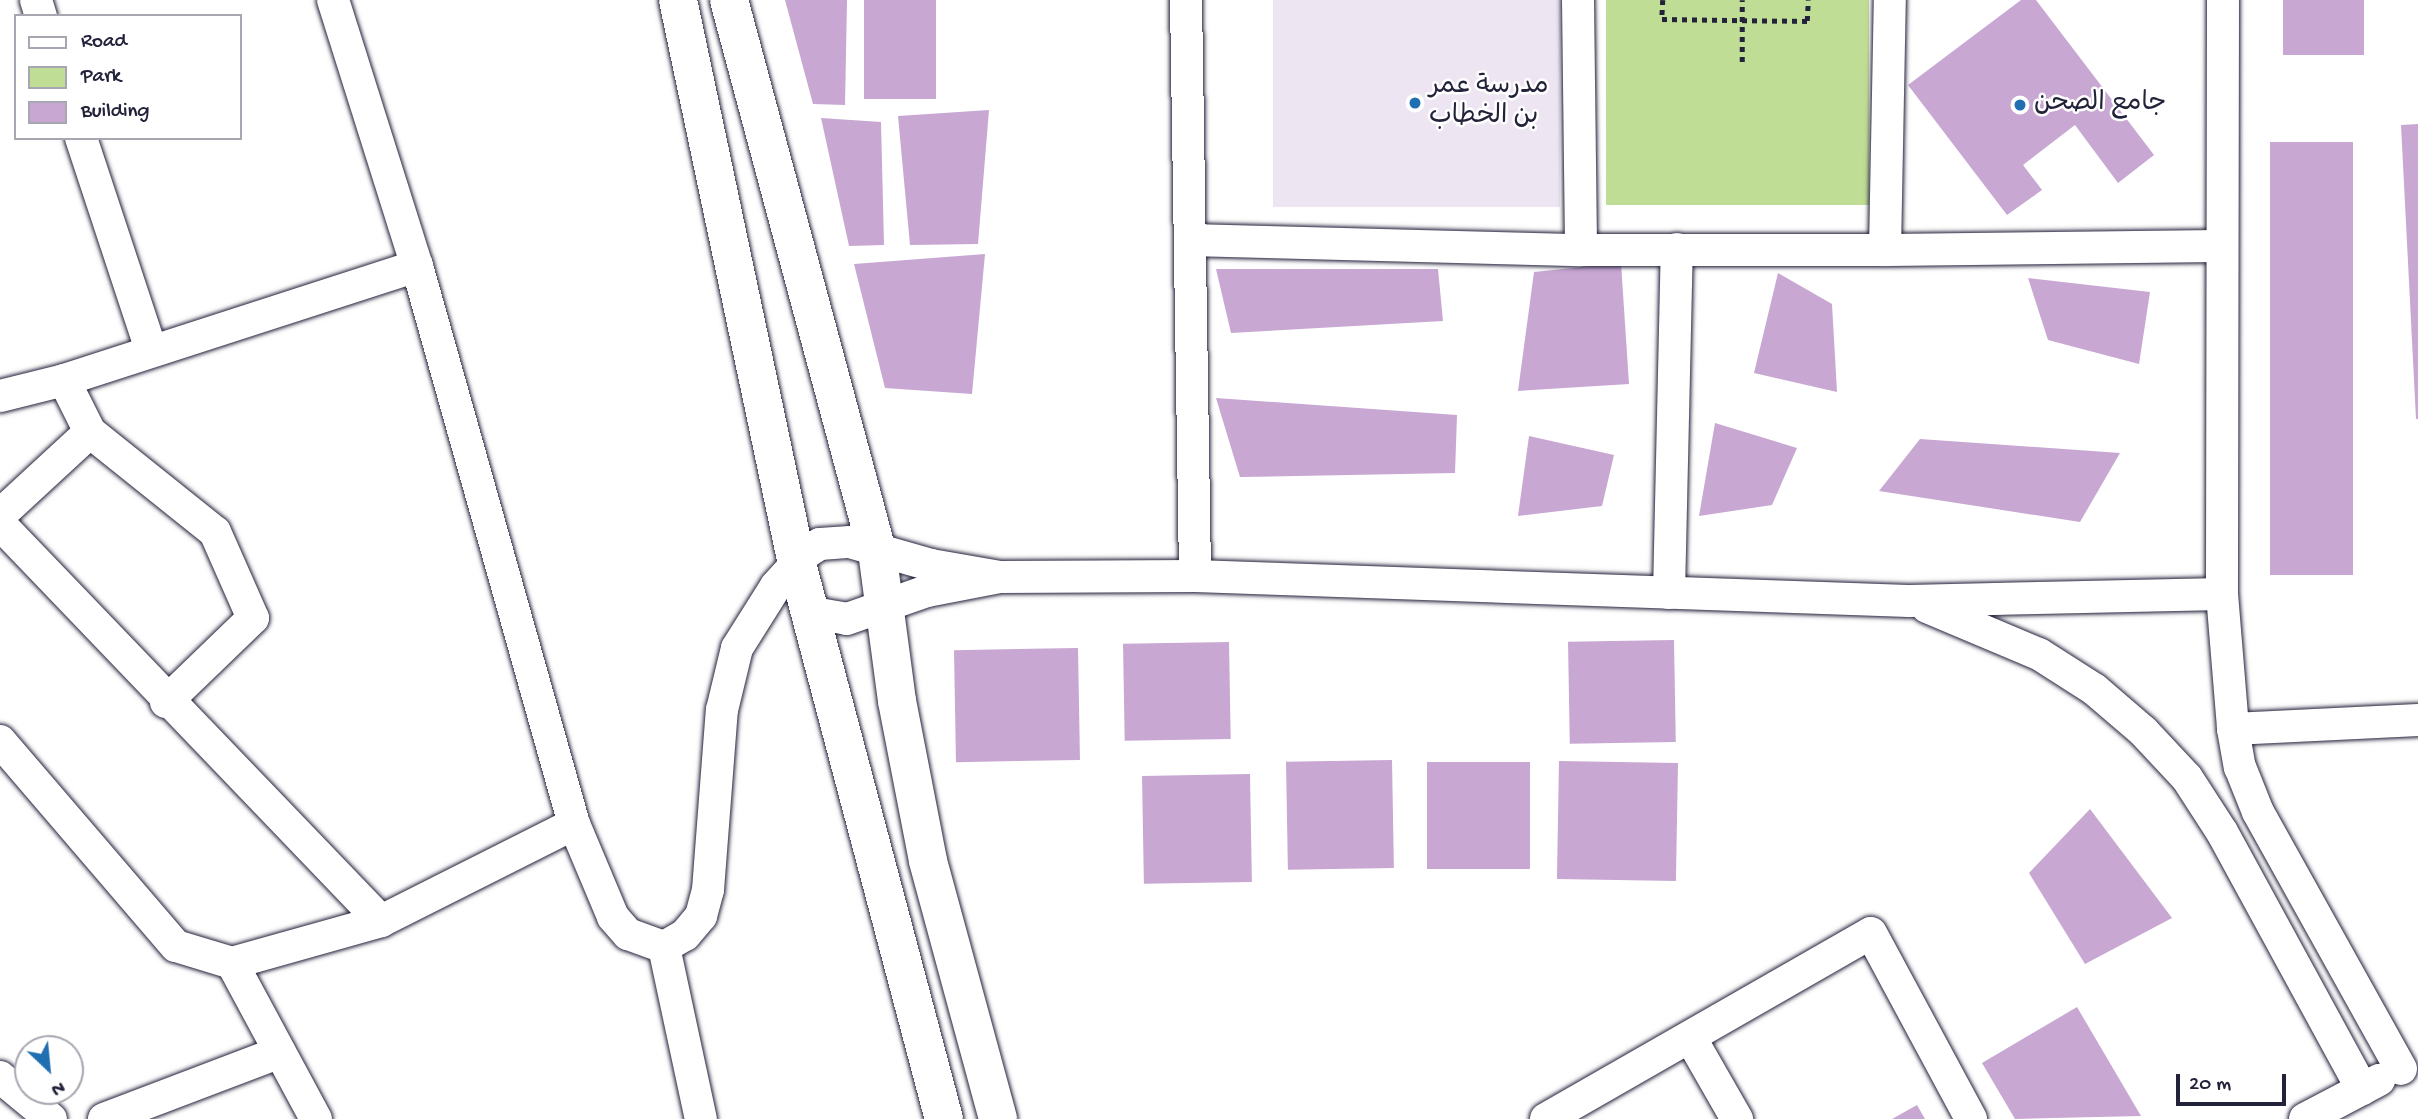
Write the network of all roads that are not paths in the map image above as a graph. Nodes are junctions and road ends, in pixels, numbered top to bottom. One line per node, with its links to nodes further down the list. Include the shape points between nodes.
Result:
1 (333, 0): 14 (street)
2 (678, 0): 22 (main road)
3 (729, 0): 21 (main road)
4 (1186, 0): 9 (street)
5 (1578, 0): 12 (street)
6 (1890, 0): 13 (street)
7 (2223, 0): 10 (street)
8 (82, 140): 15 (street)
9 (1190, 240): 12 (street); 23 (street)
10 (2222, 246): 13 (street); 26 (street)
11 (1677, 249): 12 (street); 13 (street); 25 (street)
12 (1581, 250)
13 (1885, 250)
14 (417, 266): 15 (street); 34 (street)
15 (151, 351): 16 (street)
16 (64, 380): 17 (street); 18 (street)
17 (0, 396)
18 (90, 432): 19 (street); 30 (street, via 215,531 253,618)
19 (0, 515)
20 (0, 524): 30 (street)
21 (877, 551): 22 (street, via 835,541 807,552); 24 (street); 28 (main road)
22 (797, 564): 29 (main road); 36 (street, via 754,618 737,648 722,710 708,890 701,916 685,935)
23 (1195, 576): 24 (street); 25 (street)
24 (1000, 578): 28 (street)
25 (1669, 593): 27 (street)
26 (2222, 594): 27 (street); 32 (street)
27 (1909, 601): 42 (street, via 1981,626 2039,654 2094,689 2143,731 2187,778 2222,832)
28 (886, 604): 29 (street, via 847,619 819,614); 48 (main road, via 897,701 928,862)
29 (807, 606): 47 (main road)
30 (166, 702): 35 (street)
31 (2418, 720): 32 (street)
32 (2233, 729): 40 (street, via 2240,767 2258,812)
33 (0, 741): 37 (street, via 176,946)
34 (574, 824): 35 (street); 36 (street, via 613,917 628,933)
35 (381, 921): 37 (street)
36 (663, 947): 46 (street)
37 (232, 963): 39 (street)
38 (1690, 1037): 49 (street); 50 (street); 51 (street, via 1871,933)
39 (280, 1052): 44 (street); 45 (street)
40 (2409, 1065): 42 (street)
41 (0, 1077): 43 (street)
42 (2362, 1089): 52 (street)
43 (51, 1119)
44 (104, 1119)
45 (316, 1119)
46 (701, 1119)
47 (944, 1119)
48 (998, 1119)
49 (1546, 1119)
50 (1737, 1119)
51 (1971, 1119)
52 (2305, 1119)

